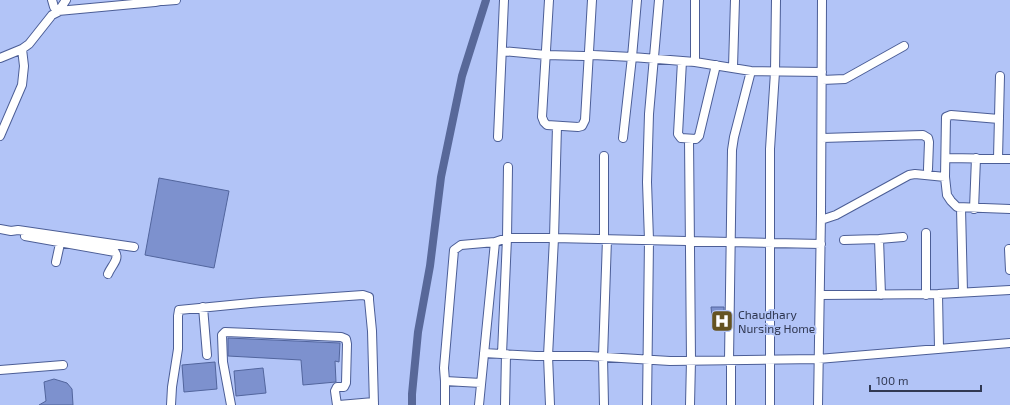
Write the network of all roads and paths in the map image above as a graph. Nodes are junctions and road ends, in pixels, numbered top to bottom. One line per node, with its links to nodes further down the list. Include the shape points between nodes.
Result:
1 (59, 0): 14 (street)
2 (66, 0): 14 (street)
3 (176, 0): 13 (street)
4 (504, 0): 17 (street)
5 (549, 0): 18 (street)
6 (592, 0): 19 (street)
7 (637, 0): 20 (street)
8 (659, 0): 22 (street)
9 (695, 0): 24 (street)
10 (735, 0): 26 (street)
11 (776, 0): 28 (street)
12 (822, 0): 29 (street)
13 (164, 1): 14 (street)
14 (54, 8): 16 (street, via 35,37)
15 (904, 46): 29 (street, via 845,79)
16 (22, 50): 21 (street); 33 (street, via 22,84)
17 (502, 51): 18 (street); 34 (street)
18 (546, 55): 19 (street); 32 (street, via 542,116 547,125)
19 (589, 55): 20 (street); 32 (street, via 584,123 578,127)
20 (632, 57): 22 (street); 35 (street)
21 (0, 58)
22 (653, 59): 23 (street); 57 (street, via 647,182)
23 (682, 61): 24 (street); 37 (street, via 678,134 681,138)
24 (695, 62): 25 (street)
25 (716, 64): 26 (street); 37 (street, via 699,136 696,139)
26 (733, 67): 27 (street)
27 (751, 71): 28 (street); 62 (street, via 732,150)
28 (775, 72): 29 (street); 63 (street, via 770,149)
29 (822, 76): 36 (street)
30 (1000, 76): 31 (street)
31 (999, 119): 39 (street, via 948,116); 41 (street)
32 (557, 126): 54 (street)
33 (0, 136)
34 (498, 137)
35 (623, 138)
36 (822, 138): 44 (street, via 923,135 929,142); 49 (street)
37 (689, 139): 60 (street)
38 (604, 156): 56 (street)
39 (946, 158): 40 (street); 45 (street)
40 (976, 158): 41 (street); 47 (street)
41 (998, 158): 42 (street)
42 (1010, 159)
43 (508, 167): 53 (street)
44 (928, 169)
45 (945, 177): 46 (street, via 948,198 954,206); 49 (street, via 909,175 836,215)
46 (961, 208): 47 (street); 71 (street)
47 (974, 209): 48 (street)
48 (1010, 209)
49 (821, 220): 64 (street)
50 (0, 229): 55 (street)
51 (926, 233): 72 (street)
52 (903, 236): 59 (street)
53 (507, 238): 54 (street); 61 (street); 80 (street)
54 (554, 238): 56 (street); 82 (street)
55 (61, 239): 65 (street); 67 (street); 69 (street, via 115,252 117,258)
56 (606, 239): 57 (street); 83 (street)
57 (649, 240): 60 (street); 84 (street)
58 (844, 240): 59 (street)
59 (879, 240): 75 (street)
60 (689, 241): 62 (street); 86 (street)
61 (495, 242): 79 (street); 91 (street, via 460,245 454,250)
62 (730, 242): 63 (street); 87 (street)
63 (770, 242): 64 (street); 88 (street)
64 (821, 244): 74 (street)
65 (134, 247)
66 (1009, 249): 68 (street)
67 (56, 262)
68 (1010, 270)
69 (108, 274)
70 (1010, 290): 71 (street)
71 (963, 292): 73 (street)
72 (926, 294): 73 (street); 75 (street)
73 (938, 294): 78 (street)
74 (820, 295): 75 (street); 85 (street)
75 (881, 295)
76 (203, 307): 81 (street); 93 (street, via 367,295 372,331); 94 (street, via 181,309 178,312 178,349)
77 (1010, 343): 78 (street)
78 (939, 349): 85 (street)
79 (484, 353): 80 (street); 92 (street)
80 (504, 354): 82 (street); 99 (street)
81 (207, 355)
82 (548, 356): 83 (street); 100 (street)
83 (603, 357): 84 (street); 101 (street)
84 (647, 359): 86 (street); 102 (street)
85 (818, 359): 88 (street); 106 (street)
86 (691, 360): 87 (street); 103 (street)
87 (730, 360): 88 (street); 104 (street)
88 (771, 360): 105 (street)
89 (63, 365): 90 (street)
90 (0, 370)
91 (445, 381): 92 (street); 97 (street)
92 (481, 383): 98 (street)
93 (374, 403): 96 (street)
94 (172, 405)
95 (231, 405): 96 (street, via 223,362 222,335 226,332 346,339 346,383 344,387 337,387 335,391)
96 (338, 405)
97 (445, 405)
98 (479, 405)
99 (505, 405)
100 (550, 405)
101 (604, 405)
102 (647, 405)
103 (690, 405)
104 (731, 405)
105 (770, 405)
106 (818, 405)

